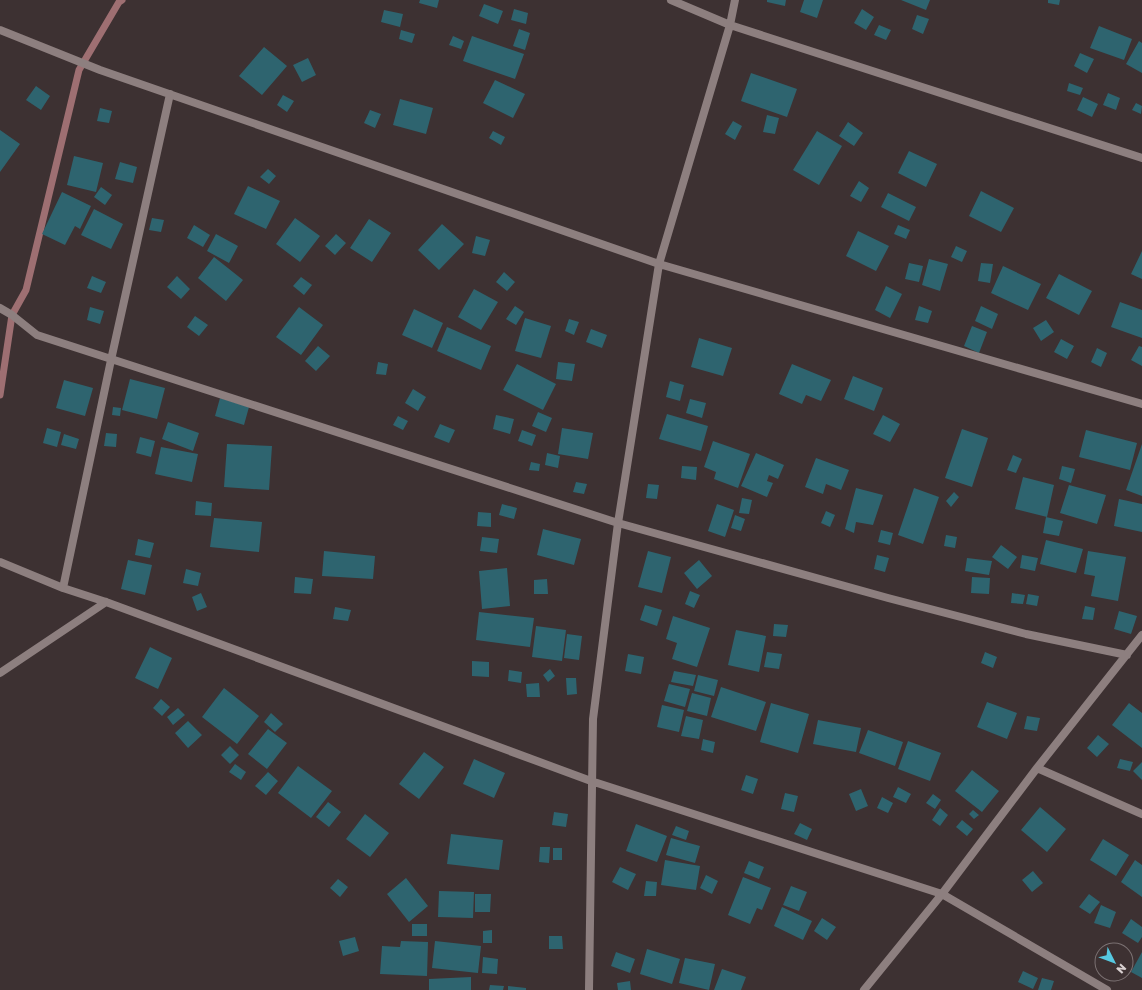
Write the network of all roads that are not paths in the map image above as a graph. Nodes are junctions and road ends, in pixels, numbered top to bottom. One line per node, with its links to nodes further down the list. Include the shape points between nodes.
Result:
1 (671, 0): 3 (street)
2 (735, 0): 3 (street)
3 (730, 25): 6 (street); 7 (street)
4 (0, 30): 5 (street, via 100,70)
5 (170, 94): 7 (street); 9 (street)
6 (1142, 158)
7 (659, 264): 10 (street); 11 (street)
8 (0, 308): 9 (street, via 37,335)
9 (111, 360): 11 (street); 13 (street)
10 (1142, 404)
11 (618, 523): 16 (street, via 1003,628); 19 (street, via 593,719)
12 (0, 562): 13 (street)
13 (63, 588): 14 (street)
14 (106, 602): 17 (street); 19 (street)
15 (1142, 635): 16 (street)
16 (1127, 655): 18 (street)
17 (0, 673)
18 (1037, 768): 20 (street); 21 (street)
19 (591, 781): 21 (street); 22 (street)
20 (1142, 814)
21 (942, 894): 23 (street); 24 (street)
22 (589, 990)
23 (864, 990)
24 (1107, 990)

